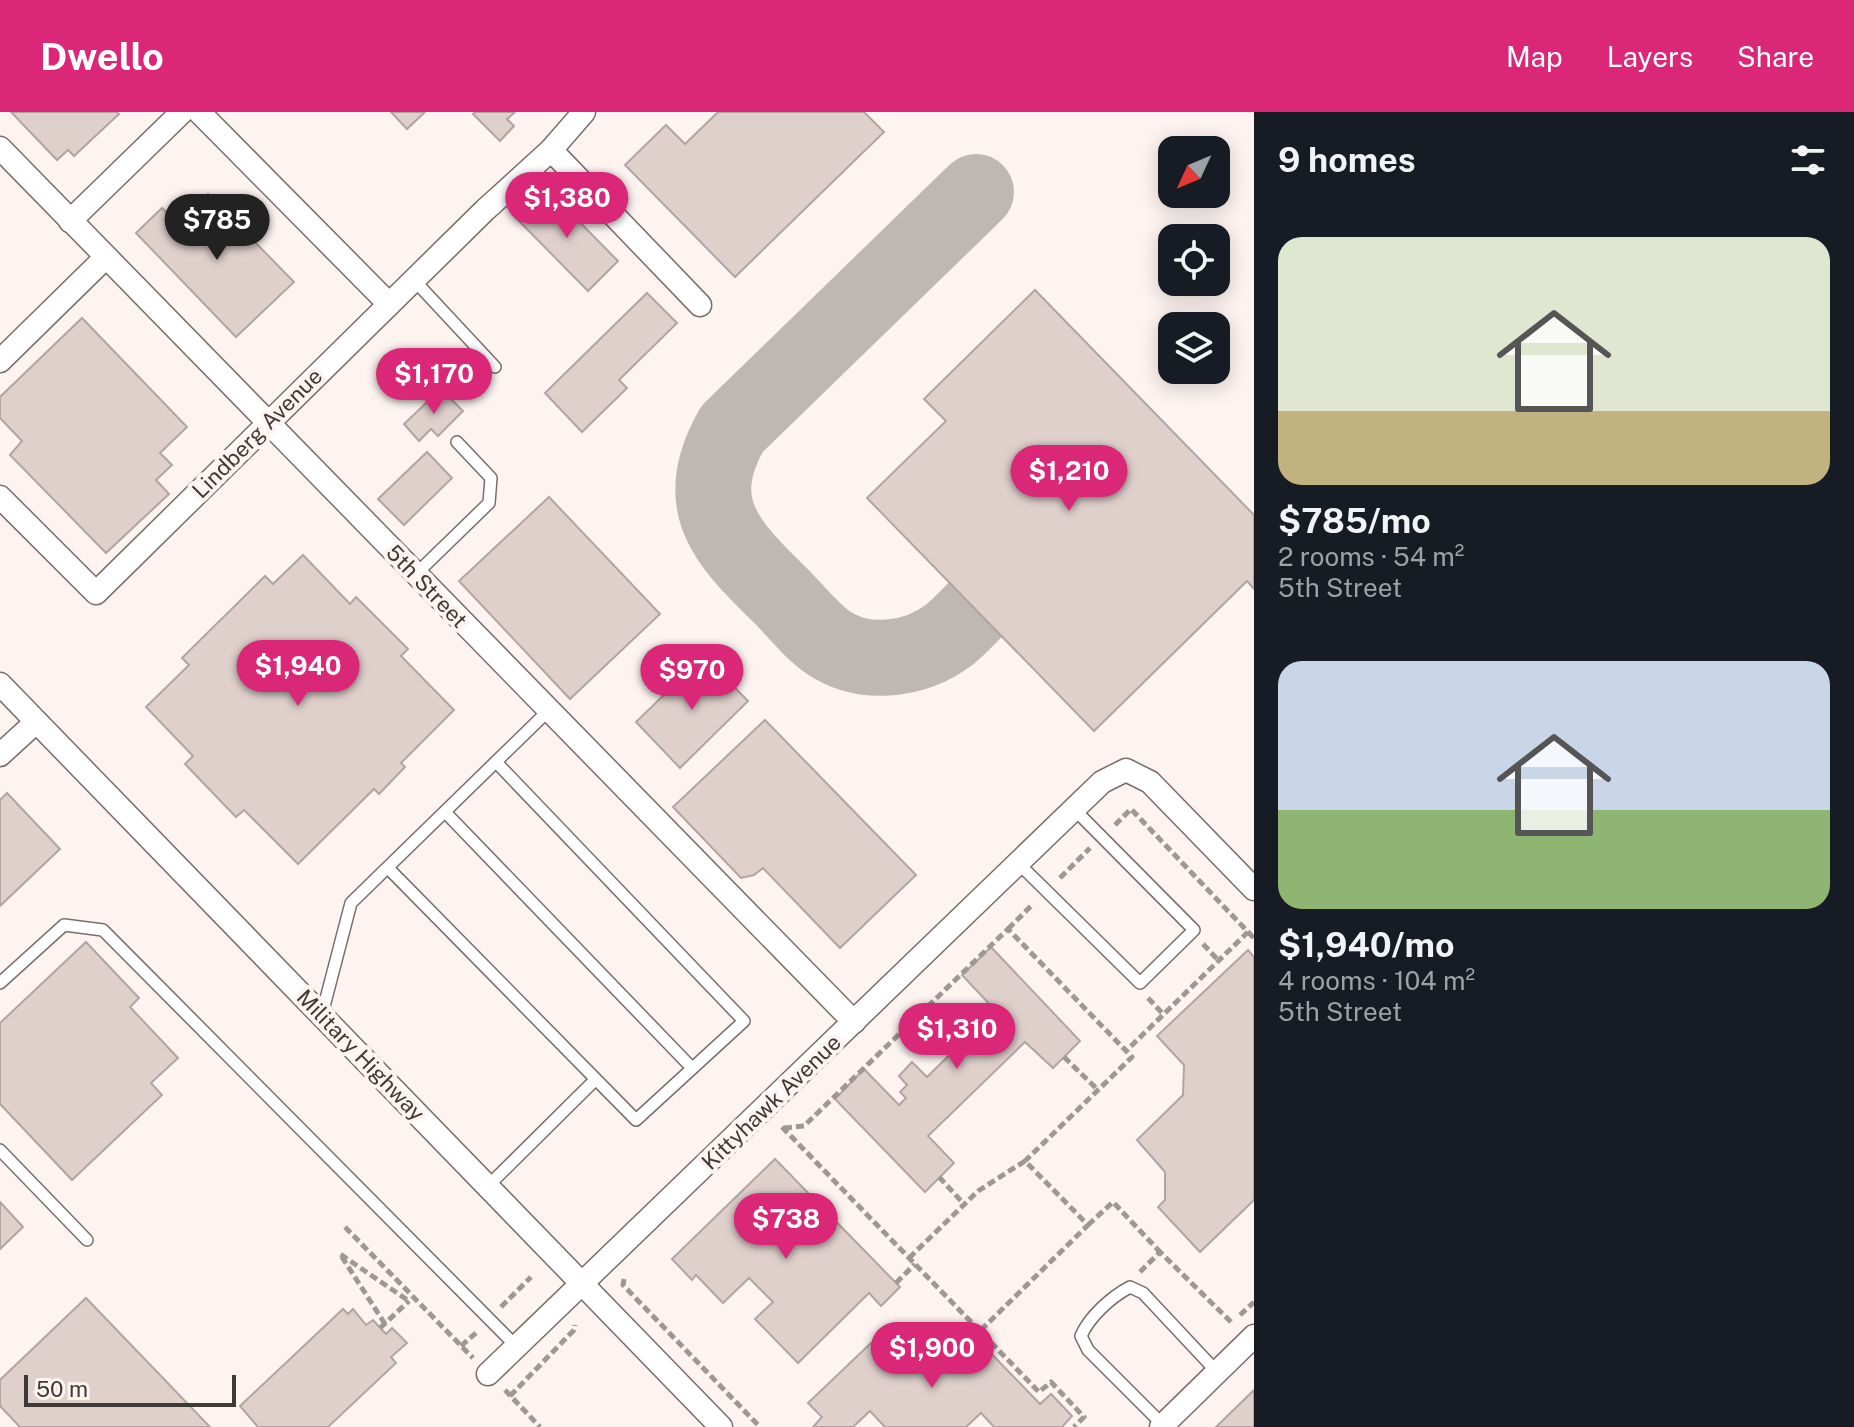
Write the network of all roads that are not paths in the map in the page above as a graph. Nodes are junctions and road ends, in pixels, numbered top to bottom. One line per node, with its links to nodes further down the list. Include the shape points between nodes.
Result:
1 (182, 112): 6 (street)
2 (199, 112): 9 (street)
3 (584, 112): 5 (street, Lindberg Avenue)
4 (0, 148): 6 (street, 5th Street)
5 (551, 150): 8 (street, Lindberg Avenue); 10 (street)
6 (70, 221): 7 (street, 5th Street)
7 (105, 258): 11 (street); 13 (street, 5th Street)
8 (414, 280): 9 (street, Lindberg Avenue); 12 (lane)
9 (389, 304): 13 (street, Lindberg Avenue)
10 (700, 305)
11 (0, 361)
12 (495, 367)
13 (267, 423): 15 (street, Lindberg Avenue, via 96,593); 16 (street, 5th Street)
14 (457, 442): 16 (lane, via 491,478 489,503)
15 (0, 497)
16 (416, 574): 18 (street, 5th Street)
17 (0, 684): 19 (street, Military Highway)
18 (548, 711): 21 (lane); 29 (street, 5th Street)
19 (36, 722): 20 (street); 28 (street, Military Highway)
20 (0, 755)
21 (496, 762): 23 (lane); 30 (lane, via 744,1021)
22 (1074, 809): 24 (street, Kittyhawk Avenue); 24 (lane, via 1194,930 1140,983); 26 (street, Kittyhawk Avenue, via 1102,782 1126,770 1150,782)
23 (445, 812): 25 (lane); 30 (lane)
24 (1018, 863): 29 (street, Kittyhawk Avenue)
25 (389, 869): 28 (lane, via 351,903); 31 (lane)
26 (1254, 889)
27 (0, 983): 37 (lane, via 64,925 103,930)
28 (322, 1015): 33 (street, Military Highway)
29 (854, 1022): 35 (street, Kittyhawk Avenue)
30 (692, 1068): 31 (lane, via 636,1120)
31 (595, 1080): 33 (lane)
32 (0, 1150): 34 (lane)
33 (488, 1186): 35 (street, Military Highway)
34 (87, 1240)
35 (583, 1284): 37 (street, Kittyhawk Avenue); 41 (street, Military Highway)
36 (1254, 1336): 38 (street)
37 (517, 1347): 39 (street, Kittyhawk Avenue)
38 (1217, 1372): 40 (street); 40 (lane, via 1143,1293 1130,1287 1085,1326 1081,1336 1088,1350)
39 (488, 1374)
40 (1162, 1426)
41 (721, 1427)

